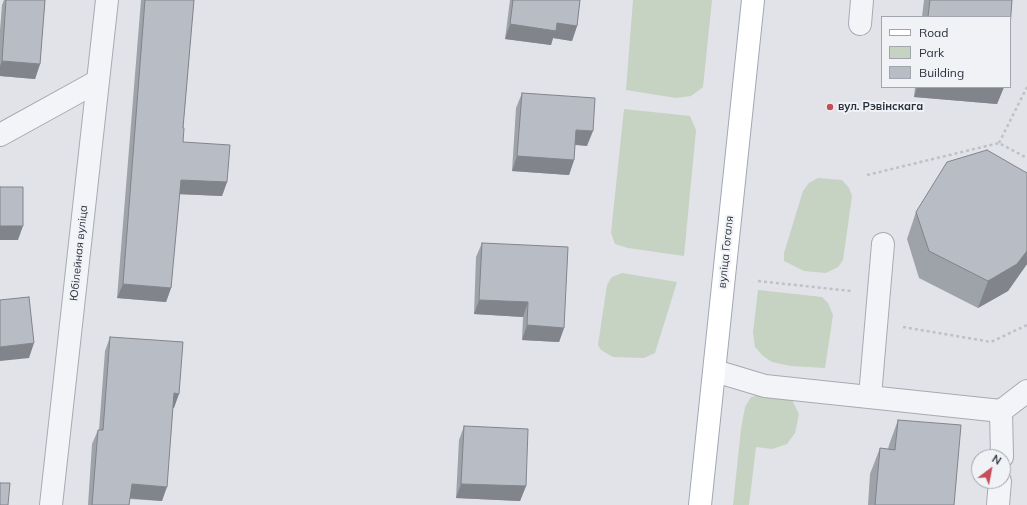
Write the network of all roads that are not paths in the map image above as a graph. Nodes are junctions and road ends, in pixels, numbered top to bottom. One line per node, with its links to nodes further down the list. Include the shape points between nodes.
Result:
1 (107, 0): 5 (street, Юбілейная вуліца)
2 (753, 0): 8 (main road, вуліца Гогаля)
3 (862, 0): 4 (street)
4 (860, 24)
5 (98, 81): 6 (street); 14 (street, Юбілейная вуліца)
6 (0, 135)
7 (883, 244): 10 (street)
8 (715, 372): 10 (street, via 765,386); 15 (main road, вуліца Гогаля)
9 (1027, 391): 11 (street)
10 (870, 396): 11 (street)
11 (1001, 411): 12 (street)
12 (1002, 449)
13 (999, 489): 16 (street)
14 (51, 505)
15 (700, 505)
16 (998, 505)

